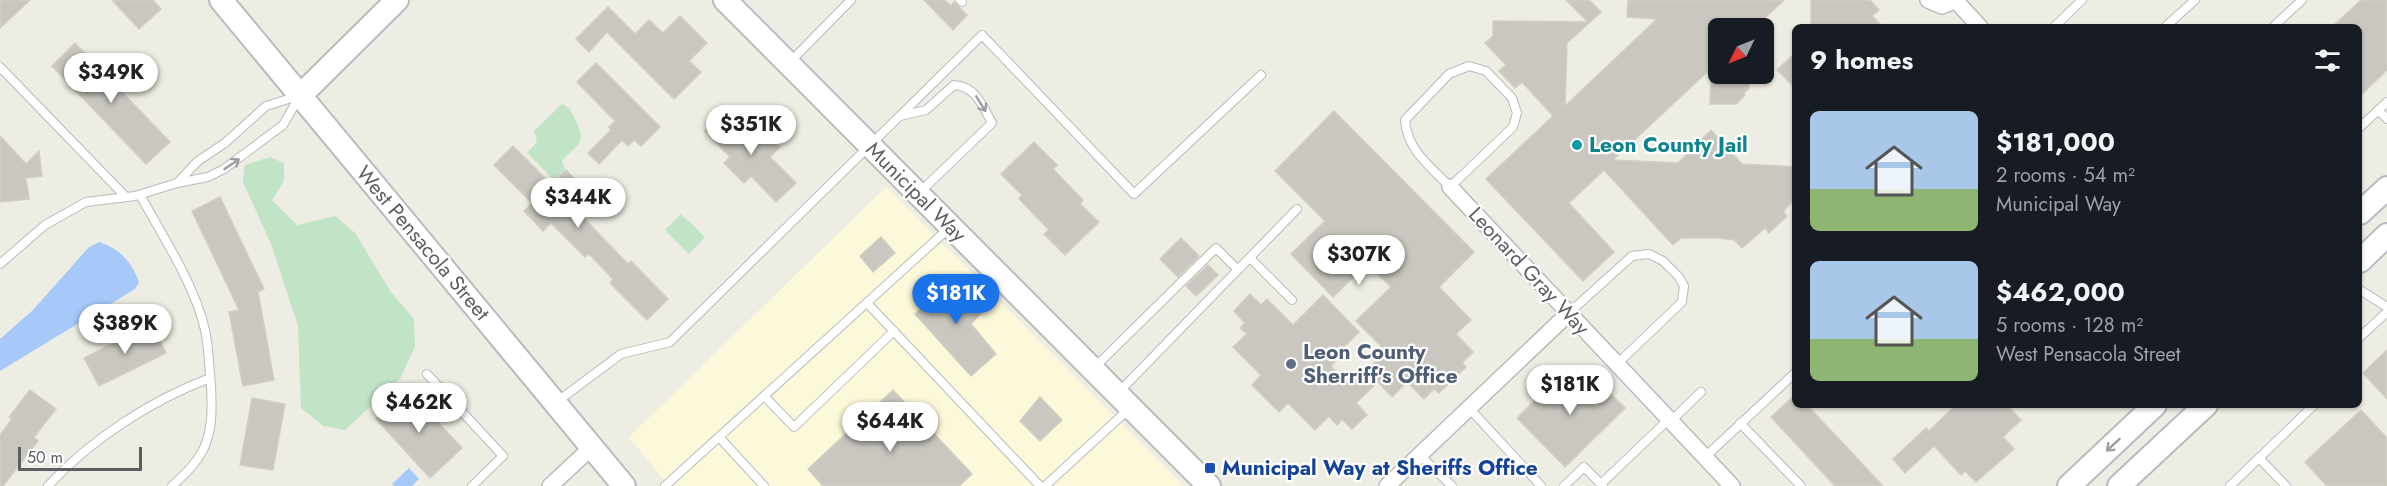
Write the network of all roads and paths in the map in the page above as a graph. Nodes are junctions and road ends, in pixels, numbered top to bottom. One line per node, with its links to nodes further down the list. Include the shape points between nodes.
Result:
1 (221, 0): 18 (street, West Pensacola Street)
2 (397, 0): 18 (street)
3 (725, 0): 14 (street, Municipal Way)
4 (851, 0): 14 (lane)
5 (1928, 0): 6 (street, via 1942,6)
6 (1956, 0): 10 (street)
7 (2082, 0): 11 (lane)
8 (2195, 0): 12 (lane)
9 (2302, 0): 13 (lane)
10 (1977, 24)
11 (2057, 24)
12 (2168, 24)
13 (2276, 24)
14 (789, 64): 25 (street, Municipal Way)
15 (0, 67): 31 (lane)
16 (1261, 75): 17 (lane, via 1134,194 982,35)
17 (932, 84): 19 (lane); 22 (lane)
18 (301, 95): 26 (lane, via 266,106); 26 (lane, one-way to 18, via 208,177 252,150 283,125); 55 (street, West Pensacola Street)
19 (942, 96): 22 (lane, via 926,110); 29 (lane, one-way to 29, via 954,85 967,87 992,123)
20 (2387, 102): 21 (lane)
21 (2378, 110): 23 (lane); 24 (lane)
22 (899, 116): 25 (lane)
23 (2387, 119)
24 (2362, 125)
25 (869, 145): 29 (street, Municipal Way); 55 (lane, via 670,342 621,354)
26 (177, 183): 30 (lane)
27 (1450, 187): 27 (lane, via 1413,148 1406,137 1405,120 1449,74 1469,66 1486,71 1512,98 1517,113 1513,127); 44 (street, Leonard Gray Way)
28 (2387, 188): 33 (street)
29 (918, 194): 34 (street, Municipal Way)
30 (140, 195): 31 (lane); 51 (lane, via 205,328)
31 (126, 197): 38 (lane, via 86,202 45,225)
32 (1297, 210): 36 (lane)
33 (2362, 211)
34 (951, 226): 42 (lane); 48 (street, Municipal Way)
35 (2387, 235): 37 (street)
36 (1250, 258): 39 (lane); 41 (lane)
37 (2362, 259)
38 (0, 264)
39 (1238, 270): 48 (lane, via 1216,248); 54 (lane)
40 (2362, 291): 43 (lane)
41 (1292, 300)
42 (867, 303): 45 (lane); 53 (lane)
43 (2387, 310): 46 (lane)
44 (1569, 313): 47 (street, Leonard Gray Way); 47 (lane, via 1632,256 1648,254 1679,277 1684,286 1682,302); 56 (street)
45 (894, 332): 53 (lane, via 794,427); 75 (lane)
46 (2362, 335)
47 (1617, 364): 60 (street, Leonard Gray Way)
48 (1092, 369): 54 (street, Municipal Way)
49 (427, 374): 70 (lane, via 503,456)
50 (1792, 376): 61 (lane)
51 (210, 378): 68 (lane, via 176,391 133,418 95,444); 69 (lane, via 212,406 204,448)
52 (1701, 392): 60 (lane)
53 (764, 396): 62 (lane)
54 (1124, 401): 76 (lane); 77 (street, Municipal Way)
55 (555, 403): 63 (street, West Pensacola Street)
56 (1469, 408): 64 (street); 80 (lane)
57 (2153, 408): 84 (street, one-way to 84)
58 (2203, 408): 85 (street)
59 (2311, 408): 66 (lane)
60 (1670, 420): 65 (street, Leonard Gray Way); 67 (lane)
61 (1740, 423): 65 (lane); 83 (lane)
62 (719, 437): 73 (lane); 74 (lane)
63 (592, 447): 71 (street); 72 (street, West Pensacola Street)
64 (1420, 455): 78 (street); 79 (lane)
65 (1705, 457): 82 (street, Leonard Gray Way)
66 (2259, 458): 86 (lane); 87 (lane)
67 (1602, 485): 81 (lane, via 1584,467)
68 (48, 486)
69 (172, 486)
70 (472, 486)
71 (550, 486)
72 (624, 486)
73 (665, 486)
74 (764, 486)
75 (1040, 486)
76 (1045, 486)
77 (1209, 486)
78 (1387, 486)
79 (1452, 486)
80 (1542, 486)
81 (1564, 486)
82 (1732, 486)
83 (1801, 486)
84 (2069, 486)
85 (2120, 486)
86 (2230, 486)
87 (2286, 486)

